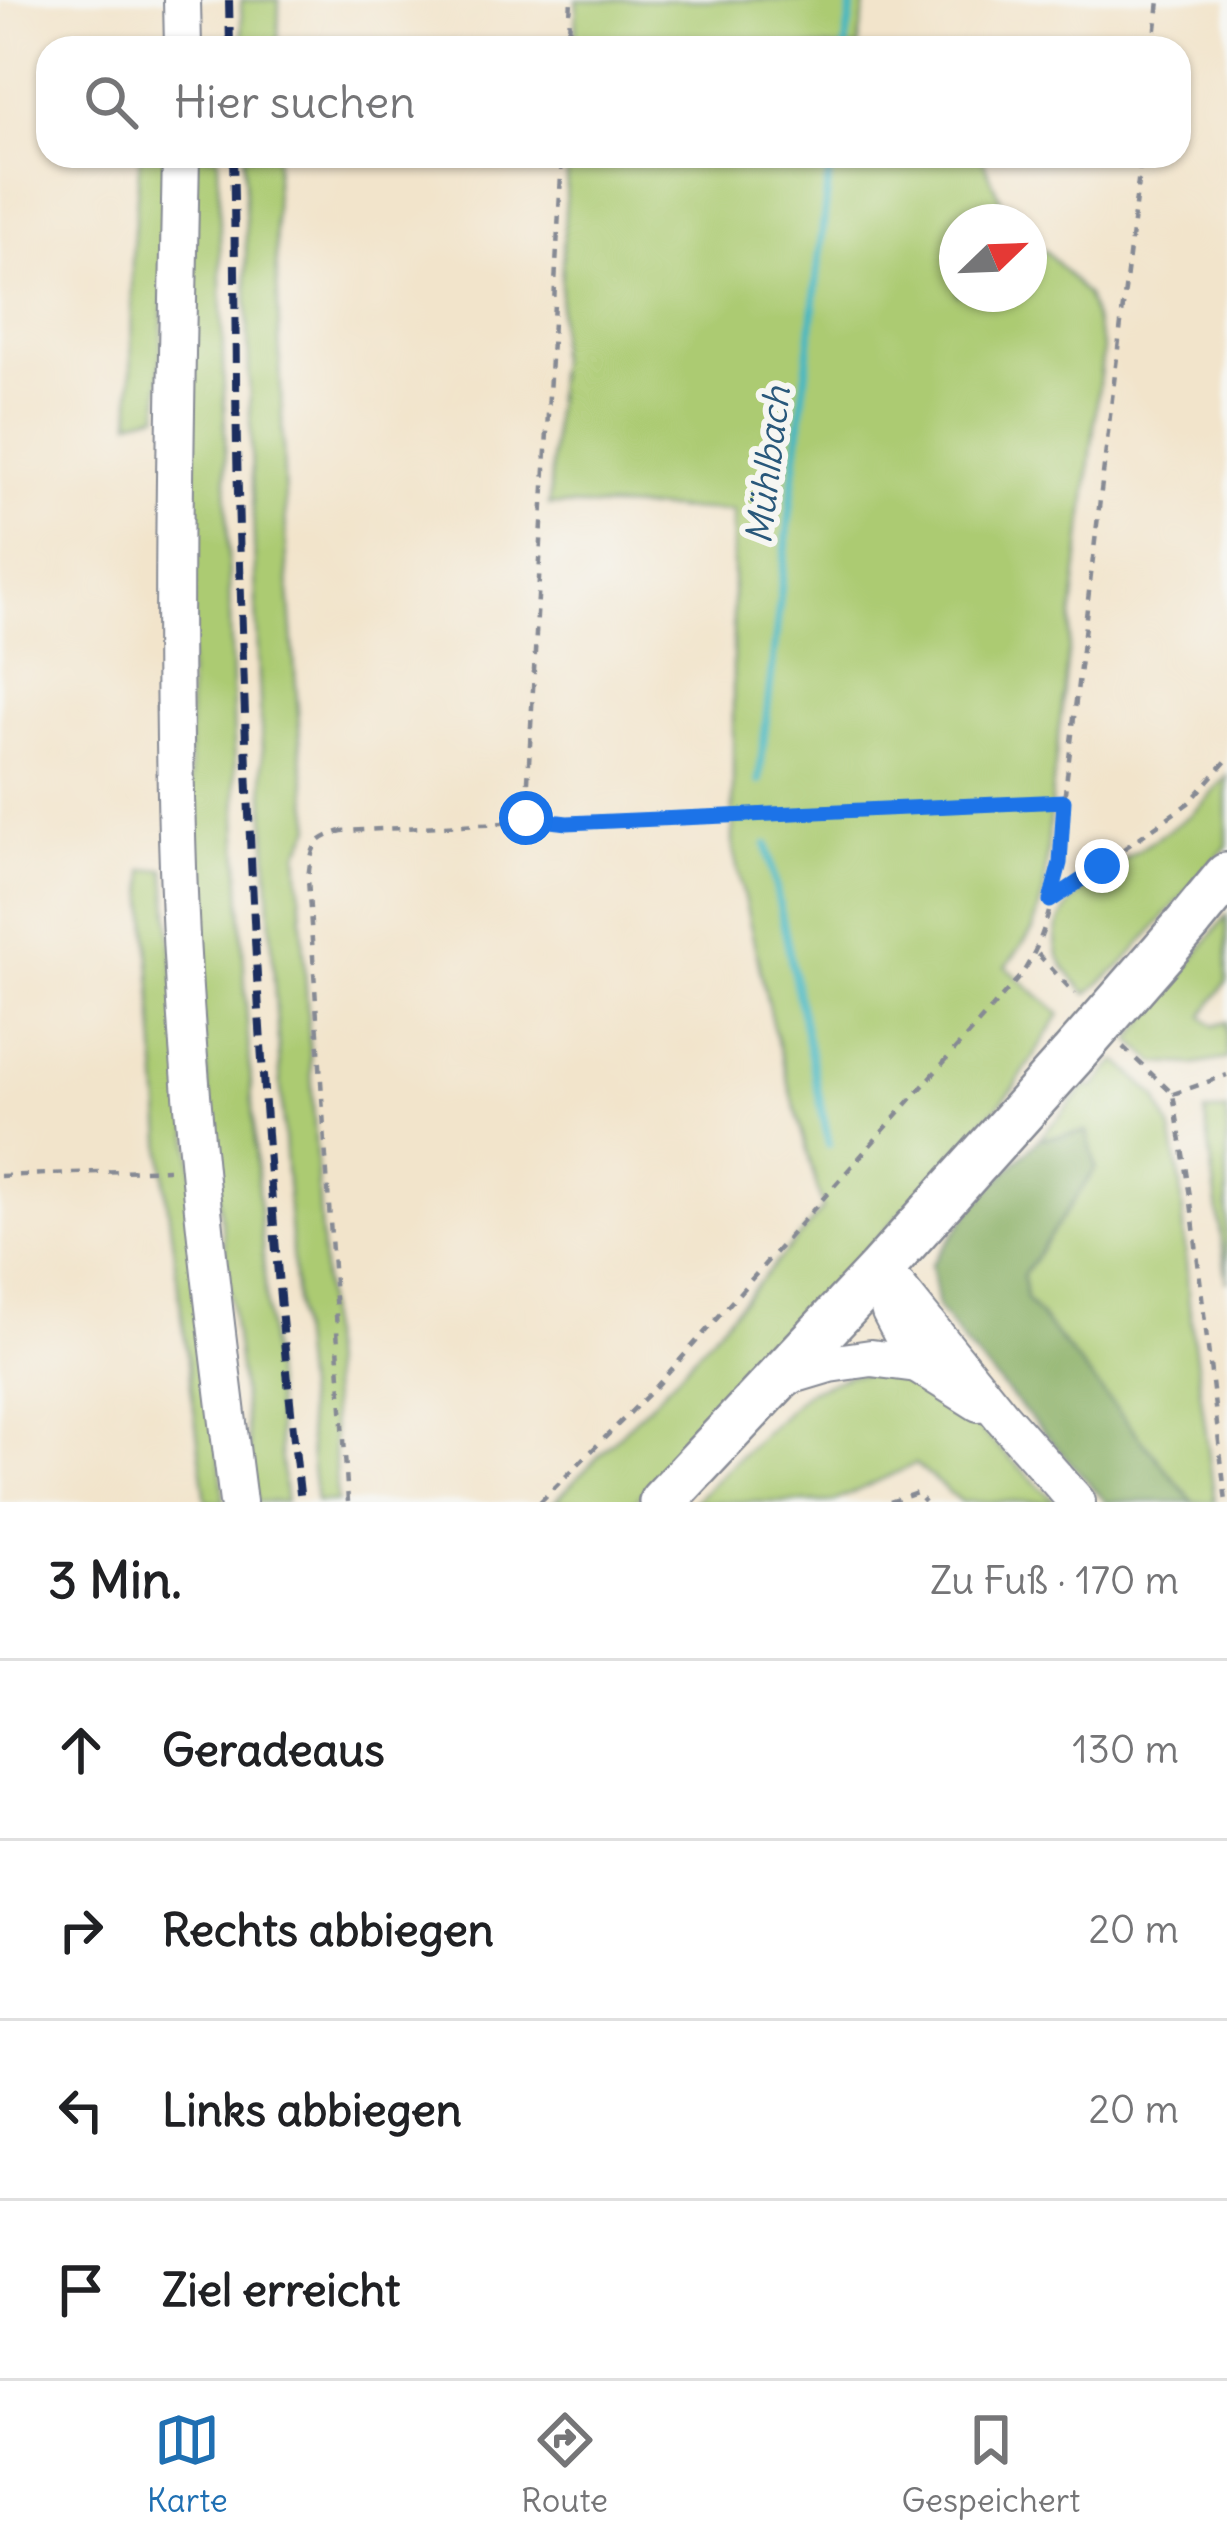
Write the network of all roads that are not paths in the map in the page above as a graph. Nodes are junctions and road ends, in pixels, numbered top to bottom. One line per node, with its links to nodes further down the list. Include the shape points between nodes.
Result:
1 (182, 0): 2 (street)
2 (183, 36)
3 (181, 168): 9 (street, via 173,512 178,869 197,1168)
4 (1227, 876): 5 (main road, bridge)
5 (879, 1270): 6 (street); 7 (main road); 8 (street)
6 (917, 1364): 7 (street, via 871,1358); 8 (street)
7 (779, 1379): 10 (main road)
8 (1002, 1417): 11 (street)
9 (238, 1502)
10 (662, 1502)
11 (1078, 1502)

